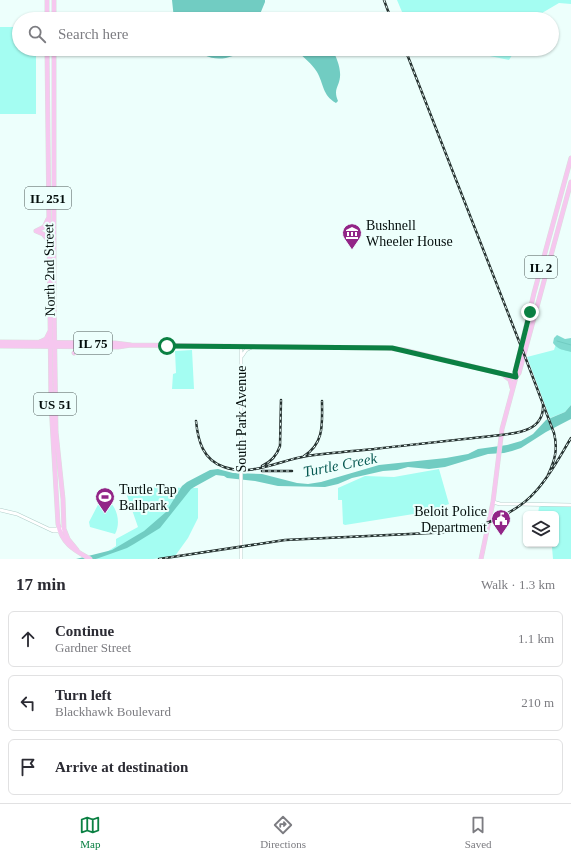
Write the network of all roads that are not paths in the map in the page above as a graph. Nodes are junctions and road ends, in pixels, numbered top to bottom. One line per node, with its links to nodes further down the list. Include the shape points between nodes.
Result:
1 (47, 0): 3 (main road)
2 (54, 0): 4 (main road)
3 (47, 12)
4 (54, 12)
5 (47, 56): 9 (main road, North 2nd Street / IL 251)
6 (54, 56): 12 (main road, North 2nd Street / IL 251)
7 (571, 158): 25 (main road, IL 2, via 530,312 515,372)
8 (571, 182): 25 (main road, IL 2)
9 (48, 219): 10 (main road, North 2nd Street / IL 251); 10 (main road, via 44,226 36,231)
10 (49, 241): 11 (main road, North 2nd Street / IL 251)
11 (50, 331): 14 (main road, via 46,339); 15 (main road, North 2nd Street / IL 251)
12 (54, 334): 15 (main road, North 2nd Street / IL 251); 16 (main road)
13 (0, 342): 14 (main road)
14 (38, 344): 15 (main road, IL 75); 18 (main road); 22 (main road)
15 (53, 345): 16 (main road, IL 75); 22 (main road, US 51)
16 (65, 345): 17 (main road, IL 75); 21 (main road, IL 75); 21 (main road, via 73,354); 22 (main road)
17 (131, 345): 19 (main road, IL 75); 21 (main road, IL 75)
18 (0, 346)
19 (241, 346): 20 (main road, IL 75); 23 (street, South Park Avenue)
20 (253, 346): 23 (street, via 245,351); 24 (main road, IL 75, via 392,348)
21 (85, 347)
22 (53, 356): 30 (main road, US 51, via 56,466 63,499)
23 (241, 358): 32 (street, South Park Avenue)
24 (504, 374): 25 (main road, IL 75); 26 (main road, via 510,380)
25 (516, 377): 26 (main road, IL 2)
26 (512, 388): 27 (main road, IL 2, via 503,423)
27 (493, 502): 28 (street); 33 (main road)
28 (571, 505)
29 (0, 510): 30 (street, via 17,514 48,529)
30 (61, 529): 31 (main road, US 51, via 66,544)
31 (90, 559)
32 (241, 559)
33 (481, 559)

